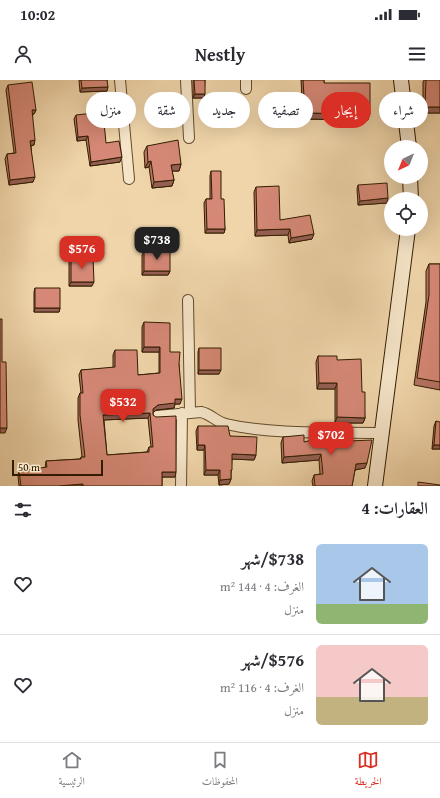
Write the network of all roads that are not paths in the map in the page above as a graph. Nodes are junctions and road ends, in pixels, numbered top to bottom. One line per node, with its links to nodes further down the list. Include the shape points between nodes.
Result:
1 (120, 80): 6 (street)
2 (186, 80): 4 (street)
3 (401, 80): 5 (main road)
4 (189, 138)
5 (408, 140)
6 (129, 179)
7 (407, 236): 11 (main road)
8 (188, 300): 9 (street)
9 (186, 413): 10 (street); 11 (street, via 208,413 224,424 270,430); 12 (street)
10 (157, 416)
11 (382, 433): 13 (main road)
12 (181, 486)
13 (375, 486)

